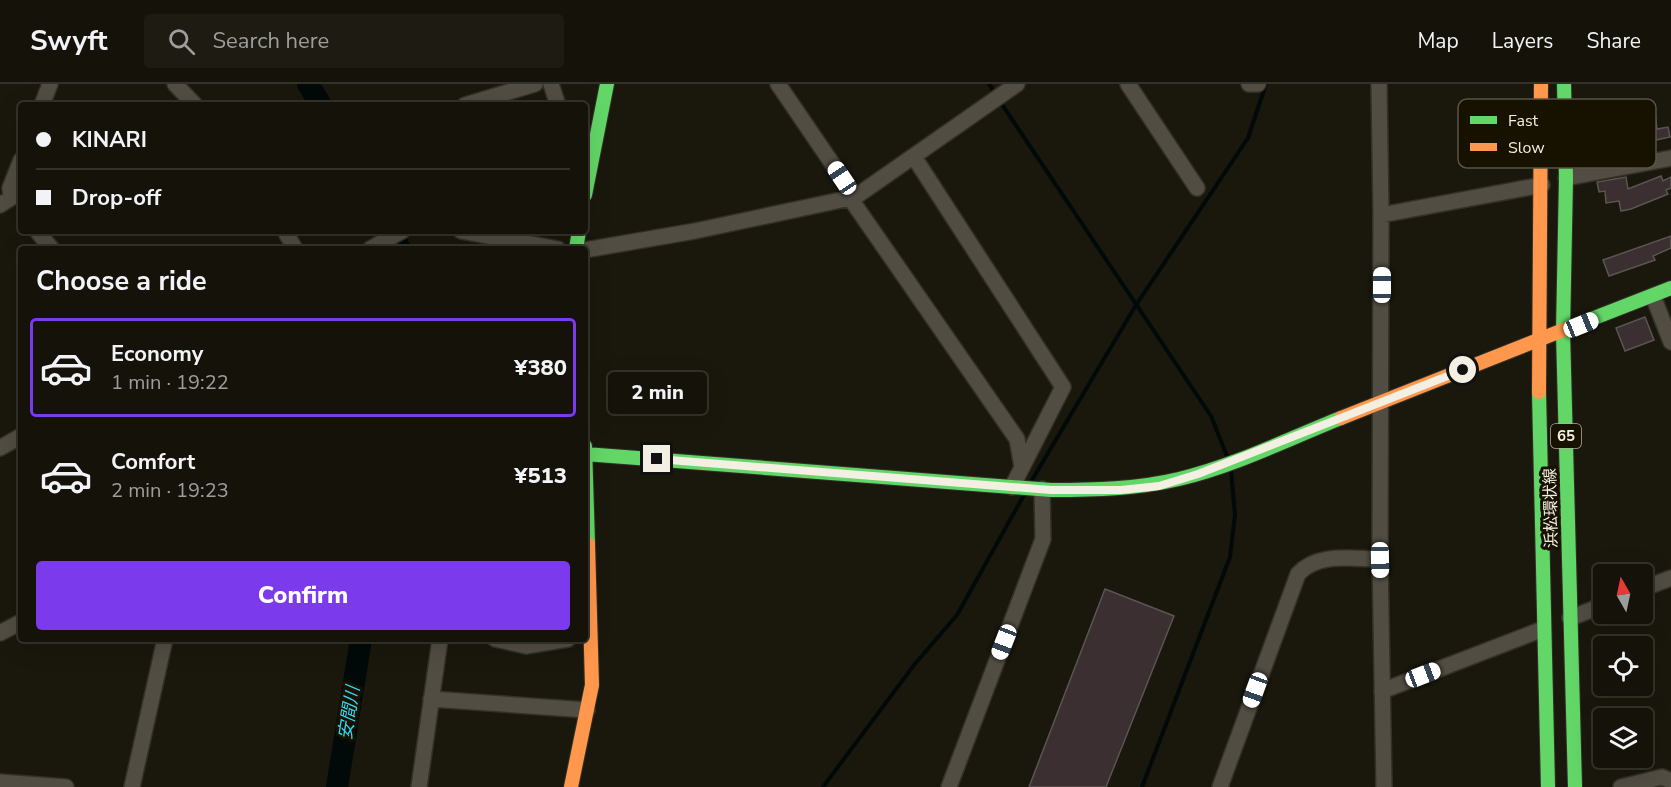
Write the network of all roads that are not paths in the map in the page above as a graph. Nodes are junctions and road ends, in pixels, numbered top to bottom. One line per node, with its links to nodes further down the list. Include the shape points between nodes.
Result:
1 (50, 84): 14 (street)
2 (175, 84): 15 (street)
3 (535, 84): 16 (street)
4 (551, 84): 17 (street)
5 (607, 84): 26 (street)
6 (778, 84): 29 (street)
7 (1017, 84): 18 (street)
8 (1128, 84): 28 (street)
9 (1379, 84): 31 (street)
10 (1541, 84): 12 (street, 浜松環状線 / 65)
11 (1564, 84): 13 (street, 浜松環状線 / 65)
12 (1541, 99)
13 (1564, 99)
14 (43, 102)
15 (192, 102)
16 (475, 102)
17 (557, 102)
18 (914, 157): 29 (street); 48 (street, via 1063,387)
19 (1671, 158): 20 (street)
20 (1656, 161)
21 (18, 168): 30 (street)
22 (1542, 168): 27 (street, 浜松環状線 / 65)
23 (1566, 168): 25 (street, 浜松環状線 / 65)
24 (1618, 168): 25 (street)
25 (1566, 178): 41 (street, 浜松環状線 / 65)
26 (588, 180)
27 (1542, 185): 31 (street); 42 (street, 浜松環状線 / 65)
28 (1197, 188)
29 (853, 198): 38 (street); 48 (street, via 1017,439)
30 (8, 202)
31 (1381, 215): 44 (street)
32 (40, 234): 35 (street)
33 (397, 234): 36 (street)
34 (477, 234): 37 (street)
35 (50, 246)
36 (376, 246)
37 (542, 246)
38 (588, 249)
39 (1671, 288): 40 (street)
40 (1653, 296): 41 (street); 43 (street)
41 (1563, 332): 42 (street); 55 (street, 浜松環状線 / 65)
42 (1538, 341): 44 (street); 57 (street, 浜松環状線 / 65)
43 (1671, 342)
44 (1382, 401): 50 (street, via 1159,486 1121,490); 51 (street)
45 (18, 438): 46 (street)
46 (0, 448)
47 (588, 454): 49 (street)
48 (1022, 467): 49 (street)
49 (1015, 488): 50 (street)
50 (1040, 489): 73 (street, via 1044,539)
51 (1380, 560): 64 (street); 74 (street, via 1319,560 1306,565 1298,574)
52 (1671, 578): 53 (street)
53 (1653, 585)
54 (1593, 609): 55 (street)
55 (1570, 618): 77 (street, 浜松環状線 / 65)
56 (18, 624): 58 (street)
57 (1543, 629): 64 (street); 76 (street, 浜松環状線 / 65)
58 (0, 633)
59 (588, 635): 66 (street, via 592,685)
60 (164, 642): 70 (street)
61 (440, 642): 65 (street)
62 (508, 642): 63 (street, via 526,646)
63 (550, 642)
64 (1382, 691): 75 (street)
65 (431, 699): 66 (street); 71 (street)
66 (587, 710): 72 (street)
67 (1671, 781): 78 (street, via 1662,777)
68 (0, 782): 69 (street)
69 (66, 787)
70 (132, 787)
71 (419, 787)
72 (571, 787)
73 (949, 787)
74 (1220, 787)
75 (1384, 787)
76 (1548, 787)
77 (1575, 787)
78 (1621, 787)

